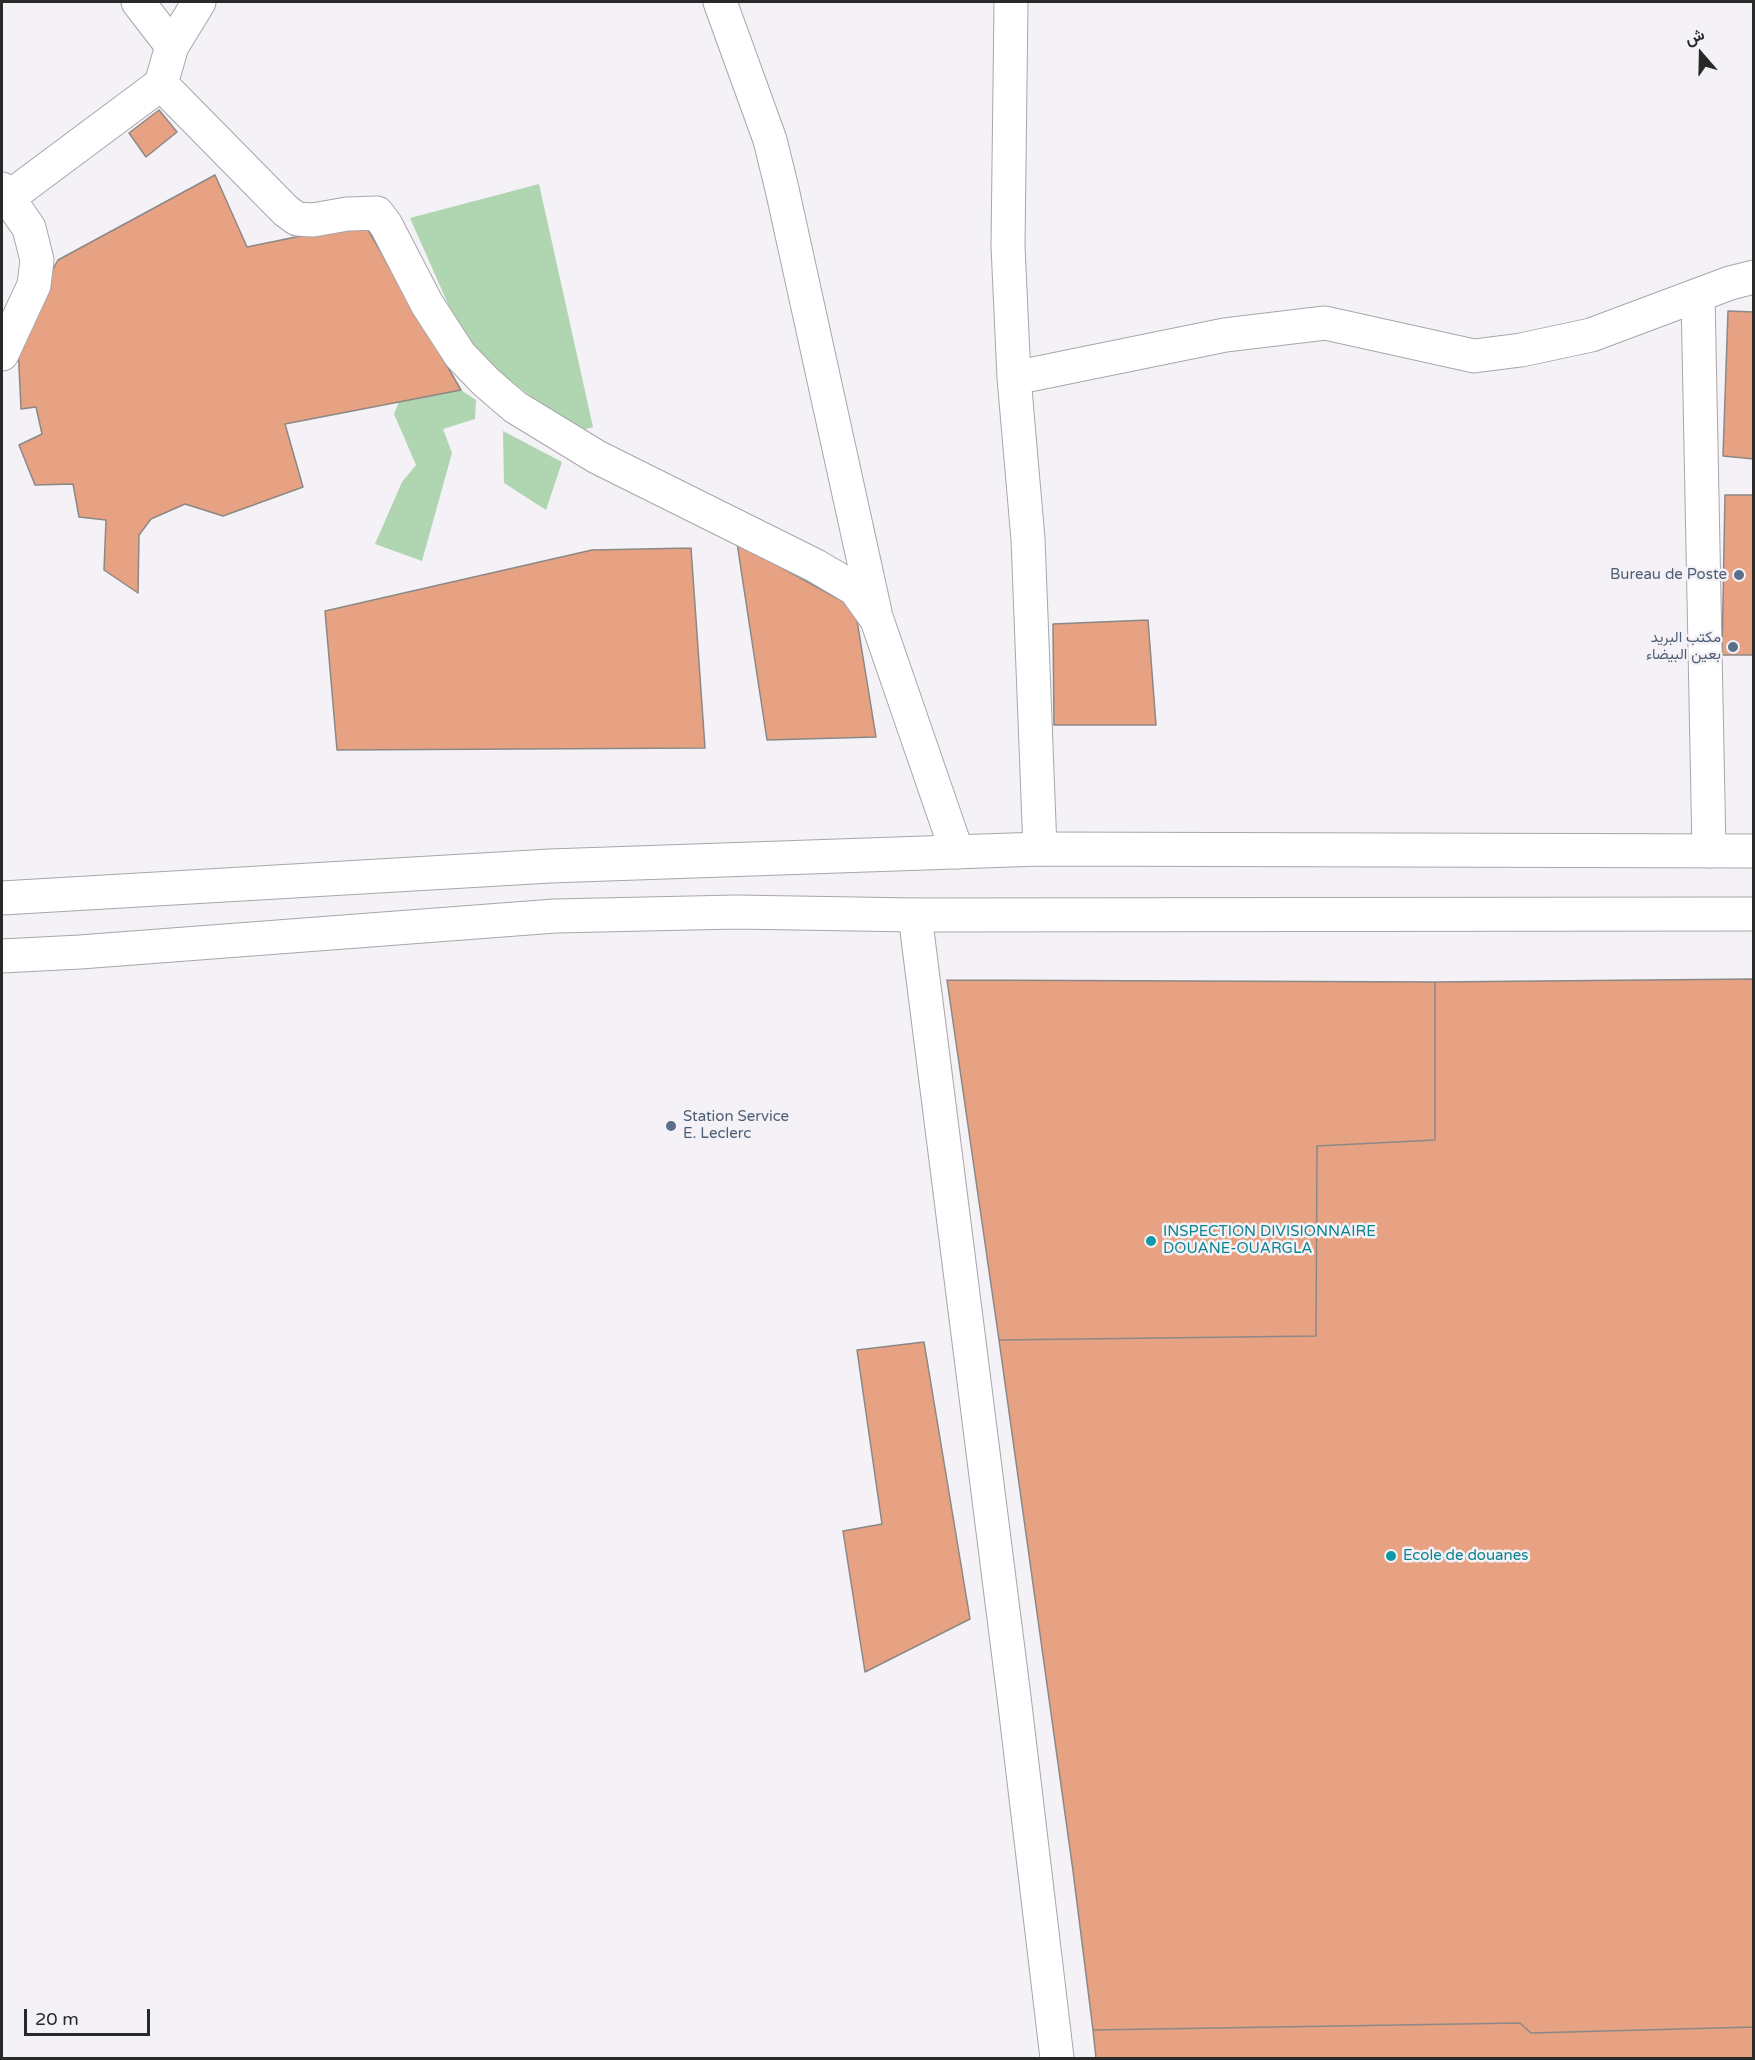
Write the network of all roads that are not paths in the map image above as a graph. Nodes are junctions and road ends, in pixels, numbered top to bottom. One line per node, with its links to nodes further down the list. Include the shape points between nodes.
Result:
1 (138, 2): 5 (street)
2 (199, 2): 5 (street)
3 (720, 2): 12 (street, via 770,140)
4 (1011, 2): 11 (street, via 1008,246)
5 (172, 46): 6 (street)
6 (161, 84): 7 (street); 12 (street, via 297,219 377,213 460,355 515,407 597,457 855,589)
7 (5, 194): 10 (street, via 29,228 37,260 34,285)
8 (1754, 277): 9 (street)
9 (1698, 295): 11 (street, via 1591,335 1474,356 1325,323 1225,335); 14 (street)
10 (2, 354)
11 (1014, 378): 13 (street, via 1028,539)
12 (877, 621): 16 (street)
13 (1040, 849): 14 (street); 16 (street)
14 (1709, 851): 15 (street)
15 (1754, 851)
16 (957, 852): 17 (street)
17 (550, 866): 18 (street); 21 (street)
18 (2, 898)
19 (1754, 914): 20 (street)
20 (915, 915): 21 (street, via 736,912); 23 (street)
21 (555, 916): 22 (street)
22 (2, 956)
23 (1057, 2058)

